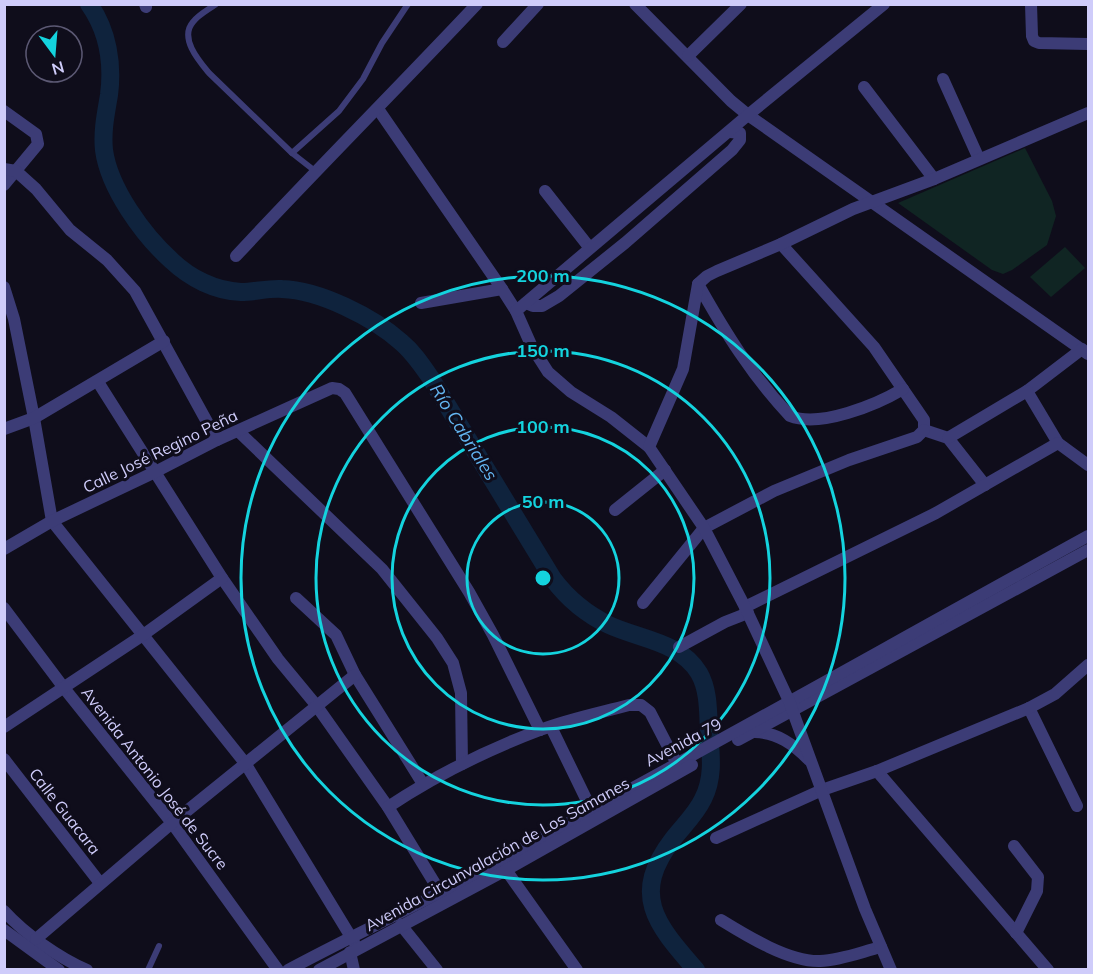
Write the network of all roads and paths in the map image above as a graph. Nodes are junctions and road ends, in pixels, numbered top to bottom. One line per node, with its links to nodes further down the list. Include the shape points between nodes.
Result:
1 (216, 4): 19 (lane, via 189,27 188,37 198,59)
2 (408, 4): 19 (lane, via 339,111)
3 (477, 4): 14 (street)
4 (538, 4): 9 (street)
5 (635, 4): 11 (street)
6 (741, 4): 11 (street)
7 (884, 4): 17 (street)
8 (1031, 4): 10 (street, via 1034,41)
9 (503, 42)
10 (1089, 44)
11 (688, 56): 17 (street)
12 (943, 79): 20 (street)
13 (864, 87): 23 (street)
14 (378, 109): 22 (street); 32 (street)
15 (4, 111): 21 (street, via 38,139 38,144)
16 (1089, 113): 20 (street)
17 (748, 114): 18 (street); 26 (street)
18 (730, 132): 28 (street); 34 (street, via 740,133 732,150 625,243 559,296 542,306)
19 (292, 153): 22 (lane)
20 (979, 159): 23 (street)
21 (10, 170): 24 (street); 35 (street, via 36,189 70,230 107,260 135,291)
22 (315, 171): 29 (street)
23 (934, 178): 26 (street)
24 (4, 185)
25 (545, 191): 28 (street)
26 (873, 201): 27 (street); 36 (street)
27 (781, 244): 30 (street, via 717,271); 38 (street, via 874,347)
28 (590, 247): 34 (street)
29 (236, 256)
30 (698, 284): 38 (street, via 724,331 790,416 811,419 843,414); 47 (street, via 683,369)
31 (4, 287): 40 (street)
32 (502, 289): 33 (street); 34 (street)
33 (421, 303)
34 (521, 307): 47 (street, via 532,347 548,372)
35 (164, 341): 37 (street); 45 (street)
36 (1085, 352): 39 (street)
37 (98, 382): 40 (street); 50 (street)
38 (903, 389): 42 (street, via 924,420)
39 (1027, 391): 44 (street); 46 (street)
40 (34, 418): 41 (street); 53 (street)
41 (4, 429)
42 (924, 430): 44 (street); 54 (street, via 917,437 774,491)
43 (238, 431): 45 (street, Calle José Regino Peña); 72 (street, Calle José Regino Peña, via 332,388 345,393 459,575); 77 (street, via 382,569 438,638 453,663 461,693)
44 (948, 438): 51 (street)
45 (217, 440): 50 (street, Calle José Regino Peña)
46 (1058, 443): 48 (street); 51 (street)
47 (649, 447): 49 (street)
48 (1089, 465)
49 (665, 470): 52 (street); 54 (street)
50 (155, 472): 53 (street, Calle José Regino Peña); 58 (street)
51 (985, 485): 62 (street)
52 (615, 510)
53 (52, 521): 56 (street, Calle José Regino Peña); 63 (street)
54 (704, 528): 60 (street); 62 (street)
55 (1089, 536): 69 (street, Avenida 79)
56 (4, 549)
57 (1089, 550): 69 (street, Avenida 79)
58 (222, 578): 63 (street); 68 (street, via 278,659)
59 (296, 598): 66 (street, via 336,635)
60 (643, 603)
61 (4, 608): 67 (street, Avenida Antonio José de Sucre)
62 (747, 610): 64 (street); 69 (street)
63 (142, 635): 67 (street); 76 (street)
64 (679, 647)
65 (1089, 665): 70 (street, via 1055,694)
66 (355, 675): 68 (street); 81 (street)
67 (64, 688): 71 (street); 86 (street, Avenida Antonio José de Sucre)
68 (316, 705): 76 (street); 84 (street)
69 (791, 706): 73 (street, Avenida 79); 79 (street)
70 (1029, 708): 80 (street); 83 (street)
71 (4, 727)
72 (546, 728): 77 (street); 78 (street, via 641,705 650,712); 85 (street)
73 (745, 733): 75 (street, Avenida 79); 79 (street, via 778,735)
74 (4, 759): 90 (street, Calle Guacara)
75 (690, 762): 78 (street, Avenida 79); 89 (street, Avenida Circunvalación de Los Samanes)
76 (245, 763): 86 (street); 99 (street)
77 (462, 764): 81 (street)
78 (677, 764): 85 (street, Avenida 79)
79 (812, 764): 82 (street)
80 (877, 771): 82 (street); 96 (street)
81 (423, 784): 84 (street)
82 (822, 790): 87 (street); 100 (street)
83 (1077, 806)
84 (388, 807): 91 (street)
85 (591, 809): 91 (street, Avenida 79)
86 (172, 824): 90 (street); 104 (street, Avenida Antonio José de Sucre)
87 (717, 838)
88 (1014, 846): 96 (street, via 1038,877 1037,891)
89 (506, 870): 94 (street, Avenida Circunvalación de Los Samanes); 109 (street)
90 (100, 884): 97 (street)
91 (440, 892): 99 (street, Avenida 79)
92 (4, 911): 97 (street)
93 (721, 920): 100 (street, via 758,943 810,960 836,959)
94 (401, 925): 99 (street, Avenida Circunvalación de Los Samanes); 108 (street)
95 (4, 930): 101 (street)
96 (1016, 933): 111 (street)
97 (36, 939): 102 (street)
98 (159, 946): 103 (lane)
99 (353, 946): 105 (street, Avenida 79); 106 (street, Avenida Circunvalación de Los Samanes); 107 (street)
100 (880, 947): 110 (street)
101 (59, 969)
102 (87, 969)
103 (148, 969)
104 (278, 969)
105 (288, 969)
106 (319, 969)
107 (354, 969)
108 (437, 969)
109 (576, 969)
110 (891, 969)
111 (1048, 969)

